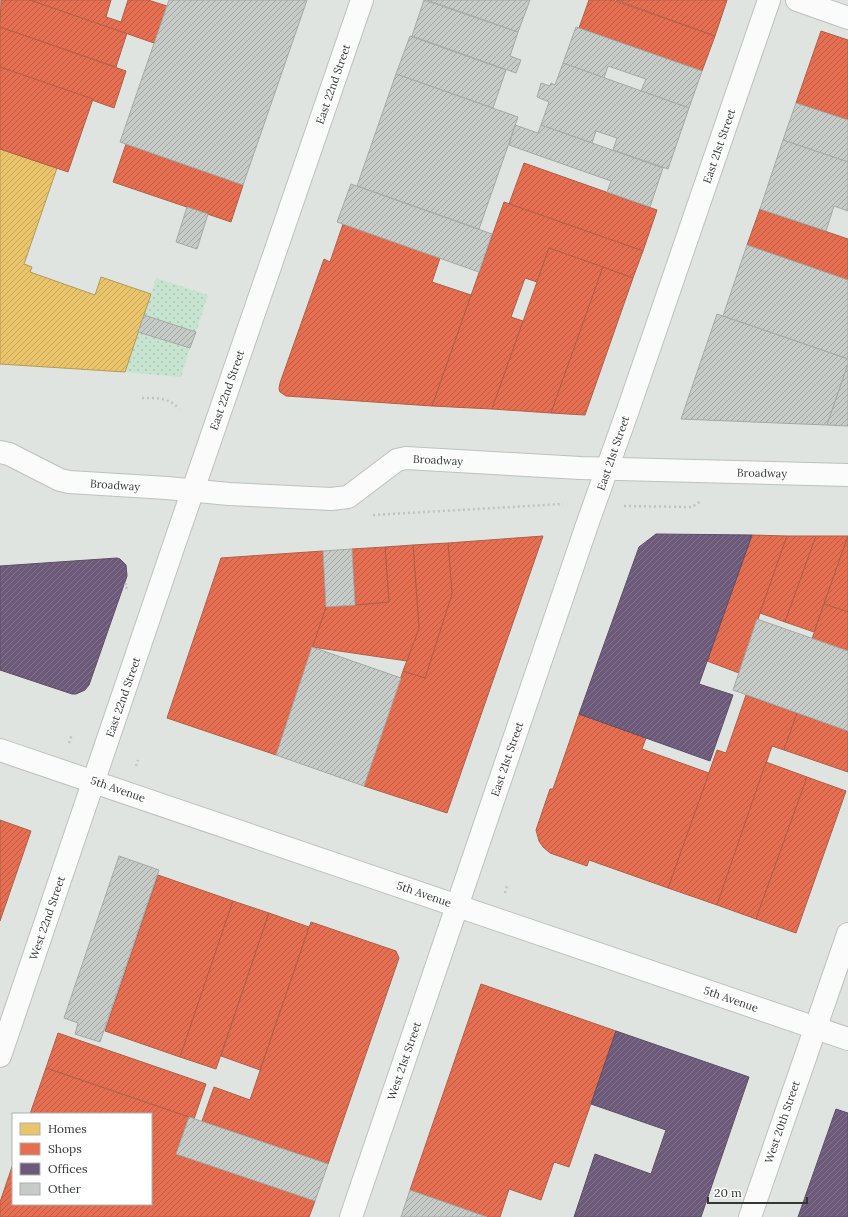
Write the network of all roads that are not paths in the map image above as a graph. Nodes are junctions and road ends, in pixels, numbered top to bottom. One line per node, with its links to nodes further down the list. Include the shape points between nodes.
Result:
1 (362, 0): 8 (street, East 22nd Street)
2 (769, 0): 6 (street, East 21st Street)
3 (797, 0): 4 (street)
4 (848, 18)
5 (0, 452): 8 (street, Broadway, via 69,482)
6 (607, 469): 7 (street, Broadway); 8 (street, Broadway, via 406,458 397,460 348,497 229,494); 11 (street, East 21st Street)
7 (848, 475)
8 (192, 490): 10 (street, East 22nd Street)
9 (0, 750): 10 (street, 5th Avenue)
10 (94, 781): 11 (street, 5th Avenue); 15 (street, West 22nd Street)
11 (457, 905): 13 (street, 5th Avenue); 16 (street, West 21st Street)
12 (848, 934): 13 (street, West 20th Street)
13 (816, 1028): 14 (street, 5th Avenue); 17 (street, West 20th Street)
14 (848, 1039)
15 (0, 1056)
16 (351, 1217)
17 (750, 1217)

